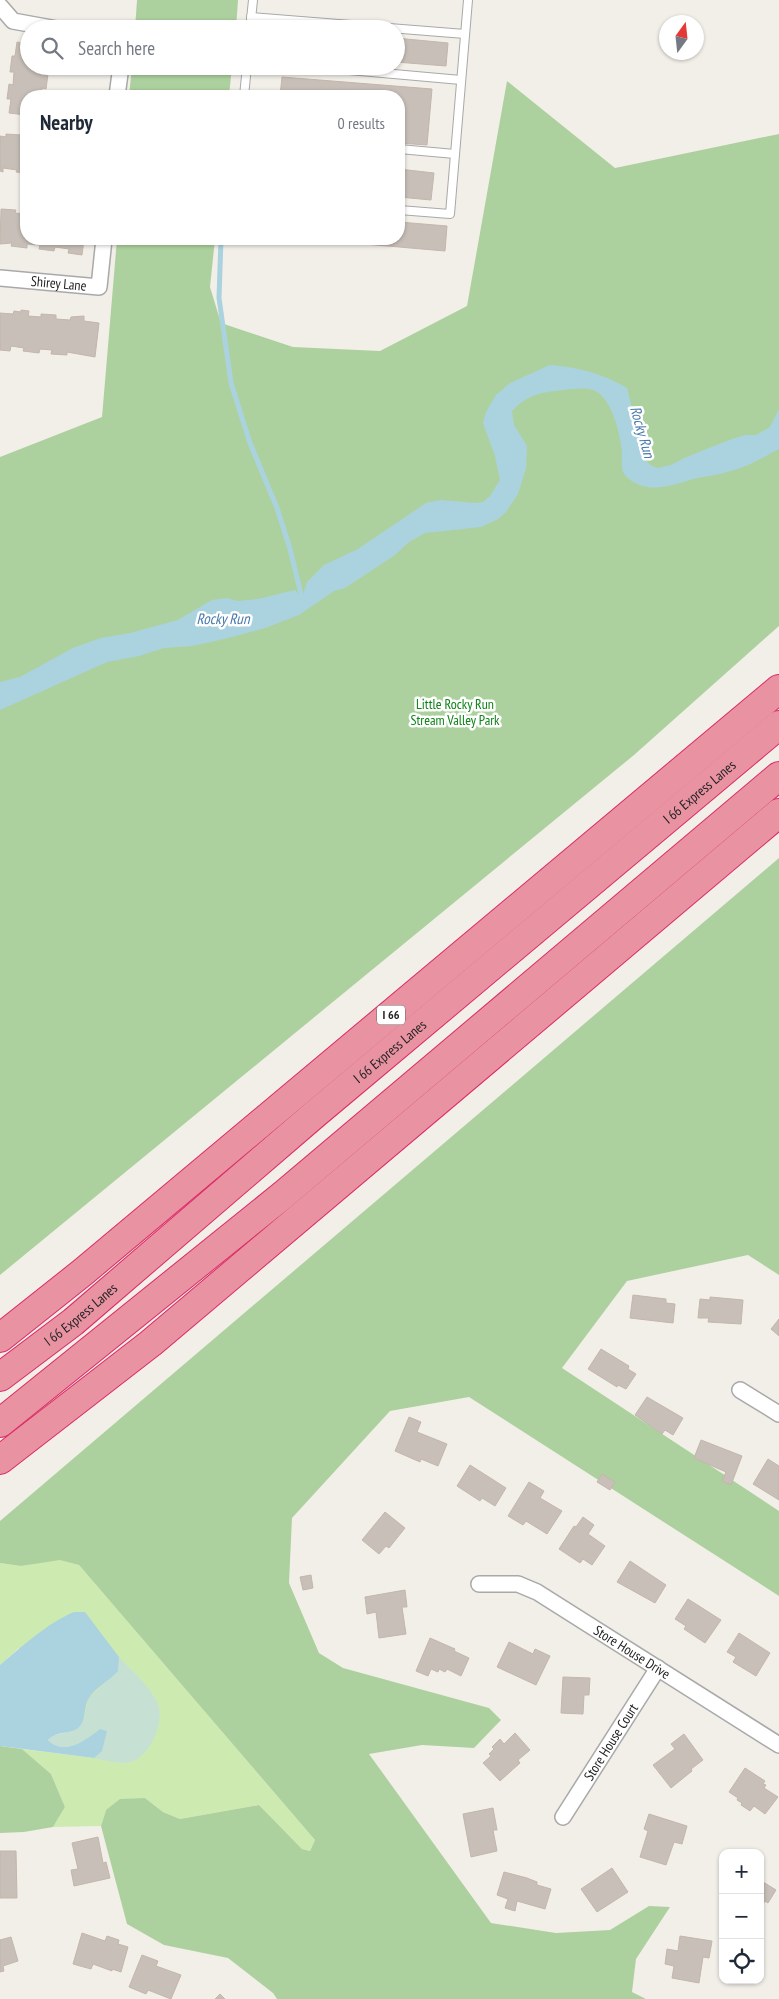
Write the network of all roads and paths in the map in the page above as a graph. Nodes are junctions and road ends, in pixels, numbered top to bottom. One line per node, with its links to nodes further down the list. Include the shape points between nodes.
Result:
1 (253, 0): 4 (lane)
2 (468, 0): 9 (lane)
3 (0, 6): 7 (street, via 13,21)
4 (251, 17): 5 (lane); 6 (lane)
5 (251, 20)
6 (289, 20)
7 (20, 22)
8 (405, 29): 9 (lane)
9 (465, 34): 13 (lane)
10 (120, 75): 14 (street)
11 (246, 75): 15 (lane)
12 (405, 75): 13 (lane)
13 (462, 80): 17 (lane)
14 (118, 90)
15 (245, 90)
16 (405, 150): 17 (lane)
17 (455, 154): 18 (lane, via 450,214)
18 (405, 210)
19 (103, 245): 20 (street, Shirey Lane, via 99,287)
20 (0, 278)
21 (779, 689): 25 (highway, I 66)
22 (779, 725): 26 (highway, I 66 Express Lanes, via 315,1114 73,1322)
23 (779, 776): 29 (highway, via 283,1195)
24 (779, 813): 30 (highway, via 158,1337)
25 (0, 1338)
26 (0, 1377)
27 (740, 1390): 28 (street)
28 (779, 1414)
29 (0, 1423)
30 (0, 1460)
31 (479, 1584): 32 (street, Store House Drive, via 518,1584 537,1592)
32 (658, 1668): 33 (street, Store House Drive); 34 (street, Store House Court)
33 (779, 1745)
34 (563, 1816)

